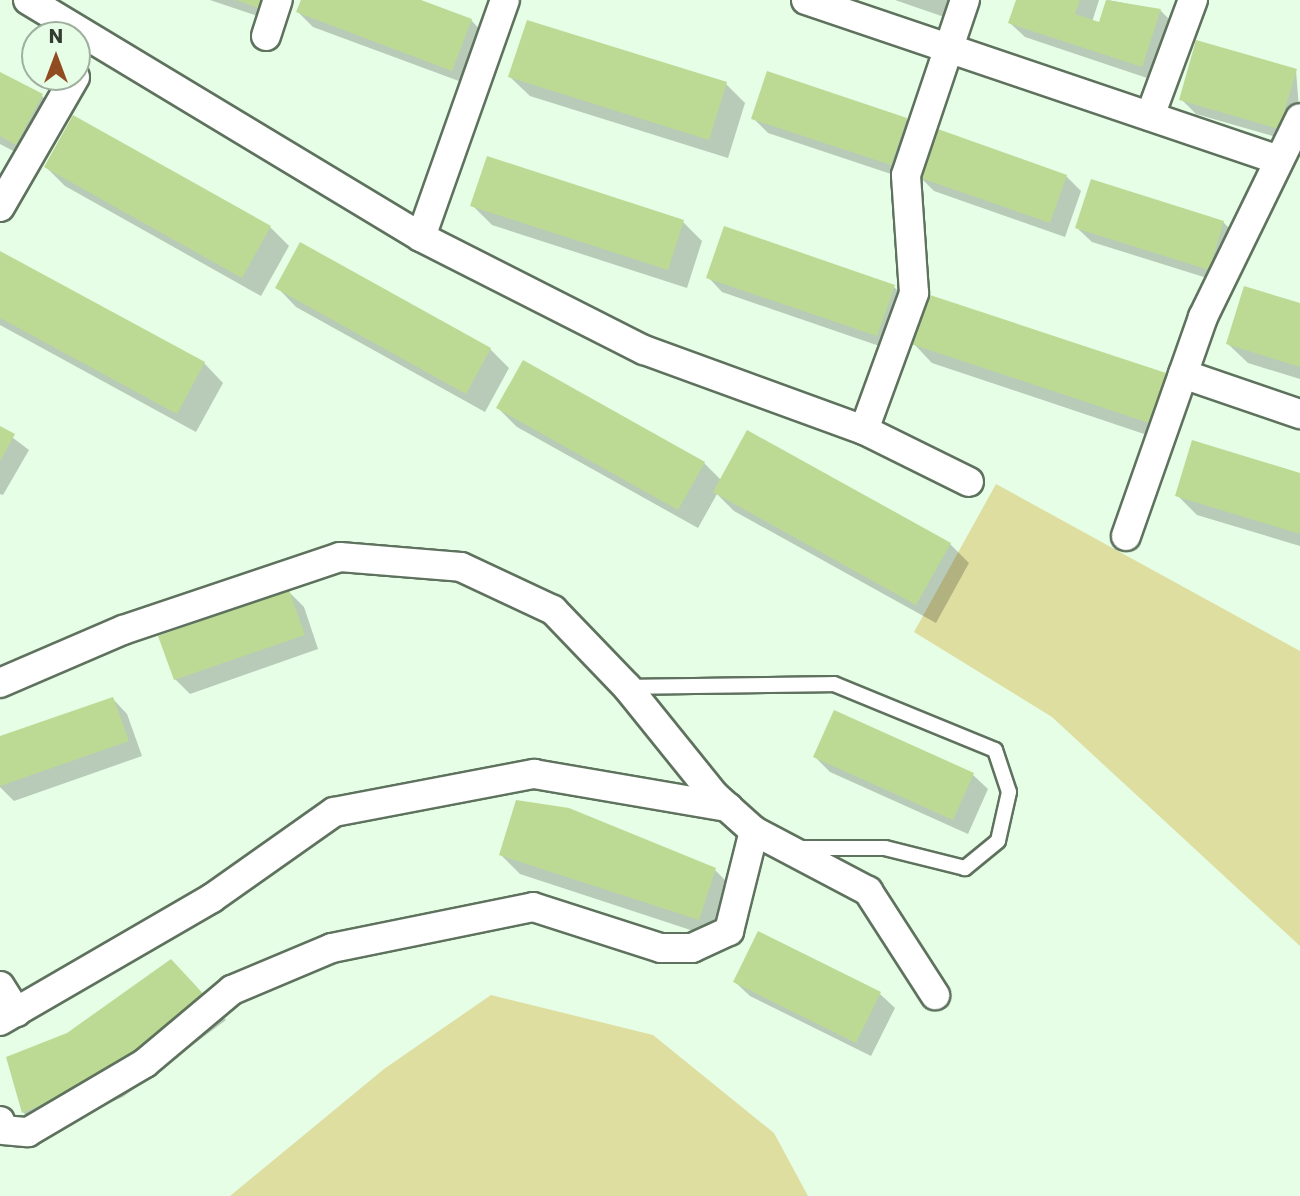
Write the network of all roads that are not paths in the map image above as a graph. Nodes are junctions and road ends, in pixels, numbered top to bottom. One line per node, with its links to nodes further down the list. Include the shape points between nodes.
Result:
1 (28, 0): 7 (street)
2 (278, 0): 8 (street)
3 (505, 0): 17 (street)
4 (806, 0): 10 (street)
5 (965, 0): 10 (street)
6 (1193, 0): 13 (street)
7 (56, 8): 9 (street)
8 (266, 36)
9 (96, 41): 11 (street); 17 (street)
10 (948, 48): 13 (street); 20 (street, via 906,175 914,293)
11 (91, 50)
12 (67, 91): 16 (street)
13 (1150, 116): 15 (street)
14 (1300, 118): 15 (street)
15 (1279, 160): 18 (street, via 1203,317)
16 (0, 207)
17 (421, 237): 20 (street, via 644,350)
18 (1183, 374): 19 (street); 22 (street)
19 (1300, 414)
20 (864, 429): 21 (street)
21 (969, 482)
22 (1126, 536)
23 (0, 684): 24 (street, via 123,630 340,557 461,567 553,610)
24 (627, 687): 25 (street); 27 (lane, via 834,684 995,750 1009,792 998,842 965,867 885,848)
25 (728, 807): 26 (street); 30 (street, via 534,774 334,812 212,898)
26 (754, 831): 27 (street); 31 (street, via 729,931 692,948 661,948 533,907 331,948 232,990 145,1063 28,1132 3,1130)
27 (787, 849): 29 (street, via 868,891)
28 (0, 986): 30 (street)
29 (935, 995)
30 (8, 1016)
31 (0, 1121)

